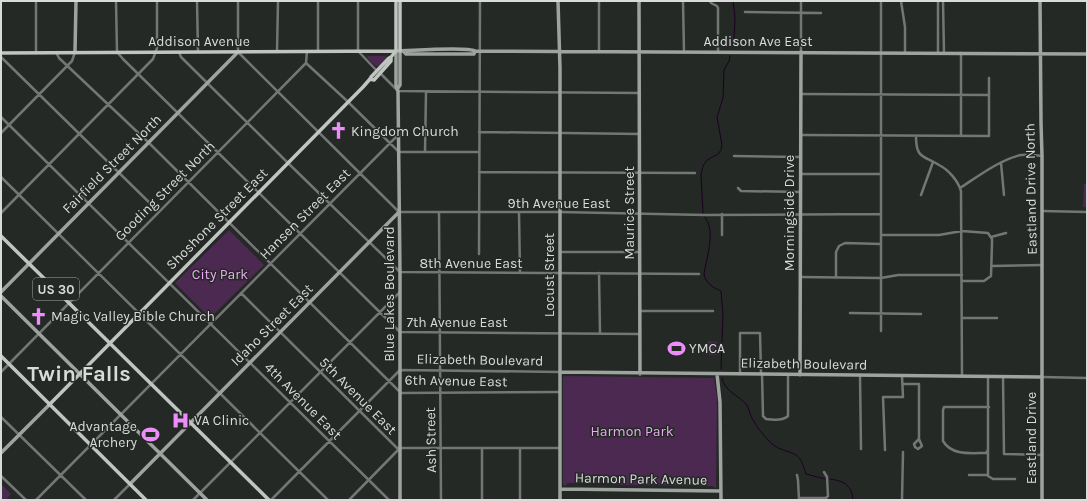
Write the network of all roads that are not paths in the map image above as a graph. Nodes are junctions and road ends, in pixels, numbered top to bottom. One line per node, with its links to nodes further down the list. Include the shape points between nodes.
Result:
1 (36, 1): 33 (street)
2 (76, 1): 35 (street)
3 (116, 1): 36 (street)
4 (157, 1): 37 (street)
5 (197, 1): 39 (street)
6 (238, 1): 40 (street)
7 (278, 1): 41 (street)
8 (318, 1): 28 (street)
9 (358, 1): 29 (street)
10 (396, 1): 30 (main road)
11 (400, 1): 30 (main road)
12 (480, 1): 31 (street)
13 (558, 1): 32 (street, Locust Street)
14 (599, 1): 42 (street)
15 (639, 1): 43 (street, Maurice Street)
16 (684, 1): 44 (street)
17 (710, 1): 45 (street, via 718,8)
18 (801, 1): 25 (street)
19 (881, 1): 47 (street)
20 (901, 1): 49 (street)
21 (938, 1): 50 (street)
22 (944, 1): 51 (street)
23 (1040, 1): 53 (street, Eastland Drive North)
24 (745, 12): 25 (street)
25 (801, 13): 26 (street); 46 (street)
26 (821, 13)
27 (307, 51): 28 (main road, Addison Avenue); 41 (main road, Addison Avenue); 56 (street)
28 (318, 51): 29 (main road, Addison Avenue)
29 (358, 51): 30 (main road, Addison Avenue); 58 (street)
30 (400, 51): 31 (street, Addison Ave East, via 406,54 474,54); 58 (main road, Shoshone Street East); 62 (street, Blue Lakes Boulevard, via 396,86)
31 (478, 51): 32 (street, Addison Ave East); 65 (street)
32 (560, 51): 42 (street, Addison Ave East); 66 (street, Locust Street)
33 (36, 52): 34 (main road, Addison Avenue); 48 (main road, Addison Avenue)
34 (56, 52): 35 (main road, Addison Avenue); 57 (street, 6th Avenue East)
35 (75, 52): 36 (main road, Addison Avenue); 57 (street)
36 (117, 52): 37 (main road, Addison Avenue); 59 (street, 7th Avenue East)
37 (156, 52): 38 (main road, Addison Avenue); 59 (street, via 153,59)
38 (179, 52): 39 (main road, Addison Avenue); 61 (street, 8th Avenue East)
39 (198, 52): 40 (main road, Addison Avenue)
40 (238, 52): 41 (main road, Addison Avenue); 61 (street, Fairfield Street North); 63 (street)
41 (278, 52)
42 (599, 52): 43 (street, Addison Ave East)
43 (640, 52): 44 (street, Addison Ave East); 67 (street, Maurice Street)
44 (684, 52): 45 (street, Addison Ave East)
45 (718, 52): 46 (street, Addison Ave East)
46 (801, 52): 47 (street, Addison Ave East); 68 (street, Morningside Drive)
47 (881, 52): 49 (street, Addison Ave East); 69 (street)
48 (1, 53)
49 (905, 53): 50 (street, Addison Ave East)
50 (938, 53): 51 (street, Addison Ave East)
51 (944, 53): 52 (street, Addison Ave East)
52 (961, 53): 53 (street, Addison Ave East); 70 (street)
53 (1040, 54): 54 (street, Addison Ave East); 97 (street, Eastland Drive North)
54 (1087, 54)
55 (1, 57): 71 (street)
56 (306, 63): 63 (street, Gooding Street North); 73 (street)
57 (68, 66): 71 (street); 74 (street, 6th Avenue East)
58 (378, 72): 62 (street); 73 (main road, Shoshone Street East, via 374,80 370,80)
59 (138, 74): 74 (street); 75 (street, 7th Avenue East)
60 (989, 78): 72 (street)
61 (207, 83): 75 (street, Fairfield Street North); 77 (street, 8th Avenue East)
62 (398, 90): 64 (street); 83 (street, Blue Lakes Boulevard)
63 (278, 92): 77 (street, Gooding Street North); 81 (street)
64 (426, 92): 65 (street); 94 (street)
65 (479, 92): 66 (street); 79 (street)
66 (560, 93): 67 (street); 84 (street, Locust Street)
67 (640, 93): 85 (street, Maurice Street)
68 (801, 94): 69 (street); 86 (street, Morningside Drive)
69 (881, 94): 70 (street); 88 (street)
70 (961, 94): 72 (street); 87 (street)
71 (39, 95): 78 (street); 82 (street)
72 (989, 95): 87 (street, via 989,136)
73 (349, 102): 81 (main road, Shoshone Street East); 91 (street)
74 (109, 104): 82 (street); 90 (street, 6th Avenue East)
75 (178, 113): 90 (street, Fairfield Street North); 92 (street, 7th Avenue East)
76 (1, 117): 78 (street, 4th Avenue East)
77 (247, 123): 92 (street, Gooding Street North); 100 (street, 8th Avenue East)
78 (9, 125): 80 (street); 102 (street, 4th Avenue East)
79 (479, 132): 84 (street); 95 (street)
80 (1, 133)
81 (318, 133): 100 (main road, Shoshone Street East); 106 (street)
82 (79, 134): 102 (street); 105 (street)
83 (399, 134): 91 (street, Hansen Street East); 93 (street, Blue Lakes Boulevard)
84 (560, 134): 85 (street); 107 (street, Locust Street)
85 (640, 134): 104 (street, Maurice Street)
86 (801, 135): 88 (street); 98 (street, Morningside Drive)
87 (961, 135): 89 (street)
88 (881, 136): 89 (street); 110 (street)
89 (916, 136): 99 (street, via 917,149)
90 (148, 142): 105 (street, Fairfield Street North); 112 (street, 6th Avenue East)
91 (390, 143): 93 (street); 106 (street, Hansen Street East)
92 (218, 152): 112 (street, Gooding Street North); 116 (street, 7th Avenue East)
93 (399, 152): 94 (street); 124 (street, Blue Lakes Boulevard)
94 (425, 152): 95 (street)
95 (479, 152): 103 (street)
96 (734, 156): 98 (street)
97 (1042, 156): 101 (street, via 1021,155); 122 (street, Eastland Drive North)
98 (801, 157): 109 (street, Morningside Drive)
99 (932, 162): 114 (street, via 948,171); 118 (street)
100 (288, 163): 116 (main road, Shoshone Street East); 121 (street, 8th Avenue East)
101 (1001, 163): 114 (street); 119 (street)
102 (49, 164): 117 (street); 120 (street, 4th Avenue East)
103 (479, 172): 107 (street); 126 (street)
104 (640, 172): 107 (street); 108 (street); 131 (street, Maurice Street)
105 (118, 173): 120 (street, Fairfield Street North); 123 (street)
106 (360, 173): 121 (street, Hansen Street East); 124 (street)
107 (560, 173): 128 (street, Locust Street)
108 (695, 174)
109 (801, 174): 110 (street); 115 (street, Morningside Drive)
110 (880, 174): 134 (street)
111 (1, 177): 117 (street)
112 (188, 182): 123 (street, Gooding Street North); 135 (street, 6th Avenue East)
113 (738, 188): 115 (street, via 741,191)
114 (960, 188): 136 (street)
115 (801, 192): 133 (street, Morningside Drive)
116 (258, 193): 135 (main road, Shoshone Street East); 139 (street, 7th Avenue East)
117 (19, 195): 130 (street); 138 (street)
118 (921, 195)
119 (1004, 195)
120 (88, 203): 138 (street, Fairfield Street North); 145 (street, 4th Avenue East)
121 (330, 204): 139 (street, Hansen Street East); 144 (street, 8th Avenue East)
122 (1042, 211): 129 (street); 152 (street, Eastland Drive North)
123 (159, 212): 145 (street, Gooding Street North)
124 (399, 212): 125 (street, 9th Avenue East); 144 (street, Idaho Street East); 155 (street, Blue Lakes Boulevard)
125 (439, 212): 126 (street, 9th Avenue East); 156 (street, Ash Street)
126 (479, 212): 127 (street, 9th Avenue East); 149 (street)
127 (519, 212): 128 (street, 9th Avenue East); 157 (street)
128 (560, 212): 131 (street, 9th Avenue East); 147 (street, Locust Street)
129 (1087, 212)
130 (1, 213)
131 (640, 213): 132 (street, 9th Avenue East); 148 (street, Maurice Street)
132 (722, 214): 133 (street, 9th Avenue East); 140 (street)
133 (800, 214): 134 (street, 9th Avenue East); 164 (street, Morningside Drive)
134 (881, 214): 141 (street)
135 (229, 223): 151 (street, 6th Avenue East); 168 (main road, Shoshone Street East)
136 (962, 231): 141 (street, via 939,235); 143 (street, via 984,232); 163 (street)
137 (1006, 233): 143 (street)
138 (58, 234): 150 (street, Fairfield Street North); 161 (street)
139 (300, 234): 151 (street, Hansen Street East); 154 (street, 7th Avenue East)
140 (722, 235)
141 (881, 235): 146 (street)
142 (1, 236): 150 (main road, US 30)
143 (991, 237): 153 (street)
144 (369, 242): 154 (street, Idaho Street East); 155 (street, 8th Avenue East)
145 (129, 243): 161 (street, Gooding Street North); 168 (street, 4th Avenue East)
146 (881, 244): 165 (street, via 845,243 839,246 836,252); 166 (street)
147 (560, 252): 148 (street); 158 (street, Locust Street)
148 (640, 252): 160 (street, Maurice Street)
149 (479, 254)
150 (29, 264): 169 (street, Fairfield Street North); 174 (main road, US 30)
151 (270, 264): 171 (street, Hansen Street East); 173 (street, 6th Avenue East)
152 (1042, 265): 153 (street); 216 (street, Eastland Drive North)
153 (992, 266): 167 (street, via 991,276 984,281)
154 (339, 272): 173 (street, Idaho Street East); 176 (street, 7th Avenue East)
155 (400, 272): 156 (street, 8th Avenue East); 170 (street, Blue Lakes Boulevard)
156 (440, 273): 157 (street, 8th Avenue East); 188 (street, Ash Street)
157 (520, 273): 158 (street, 8th Avenue East)
158 (559, 273): 159 (street, 8th Avenue East); 189 (street, Locust Street)
159 (599, 273): 160 (street, 8th Avenue East); 190 (street)
160 (640, 273): 162 (street, 8th Avenue East); 175 (street, Maurice Street)
161 (98, 274): 174 (street, Gooding Street North); 180 (street)
162 (698, 274)
163 (962, 275): 166 (street, via 898,275); 167 (street)
164 (800, 277): 165 (street); 210 (street, Morningside Drive)
165 (836, 278): 166 (street)
166 (881, 278): 179 (street)
167 (962, 281): 182 (street)
168 (170, 283): 180 (main road, Shoshone Street East); 184 (street, 4th Avenue East)
169 (1, 292)
170 (400, 292): 176 (street); 186 (street, Blue Lakes Boulevard)
171 (241, 293): 184 (street, Hansen Street East); 187 (street, 5th Avenue East)
172 (1, 296): 191 (street)
173 (309, 302): 187 (street, Idaho Street East); 193 (street, 6th Avenue East)
174 (69, 303): 191 (street, Gooding Street North); 194 (main road, US 30)
175 (640, 311): 177 (street); 192 (street, Maurice Street)
176 (380, 312): 186 (street, 7th Avenue East); 193 (street)
177 (713, 312)
178 (850, 313): 179 (street)
179 (881, 313): 181 (street); 185 (street)
180 (139, 314): 194 (main road, Shoshone Street East); 195 (street)
181 (921, 314)
182 (962, 318): 183 (street); 213 (street)
183 (997, 318)
184 (210, 324): 195 (street, Hansen Street East); 197 (street, 4th Avenue East)
185 (881, 331)
186 (400, 332): 188 (street, 7th Avenue East); 199 (street, Blue Lakes Boulevard)
187 (280, 333): 197 (street, Idaho Street East); 202 (street, 5th Avenue East)
188 (440, 333): 189 (street, 7th Avenue East); 200 (street, Ash Street)
189 (560, 333): 190 (street, 7th Avenue East); 203 (street, Locust Street)
190 (600, 333): 192 (street, 7th Avenue East)
191 (39, 334): 198 (street, Gooding Street North); 204 (street)
192 (640, 334): 205 (street, Maurice Street)
193 (350, 342): 202 (street); 218 (street, 6th Avenue East)
194 (110, 343): 204 (main road, Shoshone Street East); 219 (main road, US 30)
195 (180, 354): 219 (street, Hansen Street East); 222 (street)
196 (1, 356): 198 (main road)
197 (250, 362): 222 (street, Idaho Street East); 225 (street, 4th Avenue East)
198 (9, 364): 201 (street, Gooding Street North); 226 (main road)
199 (400, 370): 200 (street, Elizabeth Boulevard); 218 (street); 223 (street, Blue Lakes Boulevard)
200 (440, 370): 203 (street, Elizabeth Boulevard); 224 (street, Ash Street)
201 (1, 372)
202 (320, 372): 225 (street); 228 (street, 5th Avenue East)
203 (560, 372): 205 (street, Elizabeth Boulevard); 221 (street, Locust Street)
204 (79, 374): 226 (main road, Shoshone Street East); 229 (street)
205 (640, 374): 206 (street, Elizabeth Boulevard)
206 (717, 374): 207 (street, Elizabeth Boulevard); 261 (street, via 720,402)
207 (740, 374): 208 (street, Elizabeth Boulevard); 208 (street, via 740,334 750,332 760,334)
208 (761, 374): 209 (street, Elizabeth Boulevard); 209 (street, via 763,416 773,420 785,419 788,416)
209 (788, 374): 210 (street, Elizabeth Boulevard)
210 (800, 375): 211 (street, Elizabeth Boulevard)
211 (860, 375): 212 (street, Elizabeth Boulevard); 242 (street)
212 (902, 376): 213 (street, Elizabeth Boulevard); 220 (street)
213 (962, 376): 214 (street, Elizabeth Boulevard)
214 (988, 376): 215 (street, Elizabeth Boulevard); 227 (street)
215 (1003, 376): 216 (street, Elizabeth Boulevard); 248 (street, via 1004,454)
216 (1042, 377): 217 (street, Elizabeth Boulevard); 248 (street, Eastland Drive)
217 (1087, 378)
218 (389, 381): 223 (street, 6th Avenue East); 228 (street)
219 (151, 384): 229 (street, Hansen Street East); 231 (main road, US 30)
220 (903, 384): 234 (street, via 918,384); 243 (street, via 903,397 883,397)
221 (560, 392): 224 (street, 6th Avenue East); 241 (street, Locust Street)
222 (220, 393): 231 (street, Idaho Street East); 232 (street)
223 (401, 393): 224 (street, 6th Avenue East); 237 (street, Blue Lakes Boulevard)
224 (440, 393): 238 (street, Ash Street)
225 (290, 402): 232 (street); 235 (street, 4th Avenue East)
226 (49, 405): 233 (street); 236 (main road)
227 (988, 406): 244 (street); 244 (street, via 944,407 943,410 943,441 949,448 957,453)
228 (359, 411): 235 (street); 237 (street, 5th Avenue East, via 397,448)
229 (121, 414): 236 (street, Hansen Street East); 247 (street)
230 (1, 417): 233 (street)
231 (190, 423): 247 (street, Idaho Street East); 249 (main road, US 30)
232 (260, 433): 249 (street); 250 (street)
233 (19, 435): 246 (street); 252 (street)
234 (919, 439)
235 (329, 441): 250 (street); 257 (street, 4th Avenue East)
236 (91, 445): 252 (street, Hansen Street East); 259 (main road)
237 (400, 448): 238 (street, 5th Avenue East); 257 (street); 275 (street, Blue Lakes Boulevard)
238 (441, 448): 239 (street, 5th Avenue East); 276 (street, Ash Street)
239 (482, 448): 240 (street, 5th Avenue East); 277 (street)
240 (520, 448): 241 (street, 5th Avenue East); 278 (street)
241 (560, 448): 260 (street, Locust Street)
242 (861, 450)
243 (885, 450)
244 (988, 450): 255 (street)
245 (903, 452): 281 (street)
246 (1, 453)
247 (160, 454): 259 (street, Idaho Street East); 262 (street)
248 (1042, 455): 282 (street, Eastland Drive)
249 (231, 462): 262 (street); 271 (main road, US 30)
250 (299, 471): 271 (street); 272 (street)
251 (824, 472): 263 (street, via 828,477 828,496)
252 (61, 475): 265 (street, Hansen Street East); 266 (street)
253 (797, 475): 263 (street)
254 (969, 475): 255 (street)
255 (988, 475): 258 (street, via 992,479)
256 (1, 476): 264 (street)
257 (368, 480): 273 (street); 274 (street, 4th Avenue East)
258 (1015, 480)
259 (130, 484): 267 (street); 268 (main road)
260 (560, 489): 261 (street, Harmon Park Avenue); 279 (street, Locust Street)
261 (720, 491): 280 (street)
262 (200, 493): 269 (street); 270 (street)
263 (799, 499)
264 (26, 500)
265 (36, 500)
266 (86, 500)
267 (114, 500)
268 (146, 500)
269 (193, 500)
270 (207, 500)
271 (270, 500)
272 (328, 500)
273 (349, 500)
274 (389, 500)
275 (400, 500)
276 (441, 500)
277 (482, 500)
278 (520, 500)
279 (560, 500)
280 (720, 500)
281 (902, 500)
282 (1042, 500)

